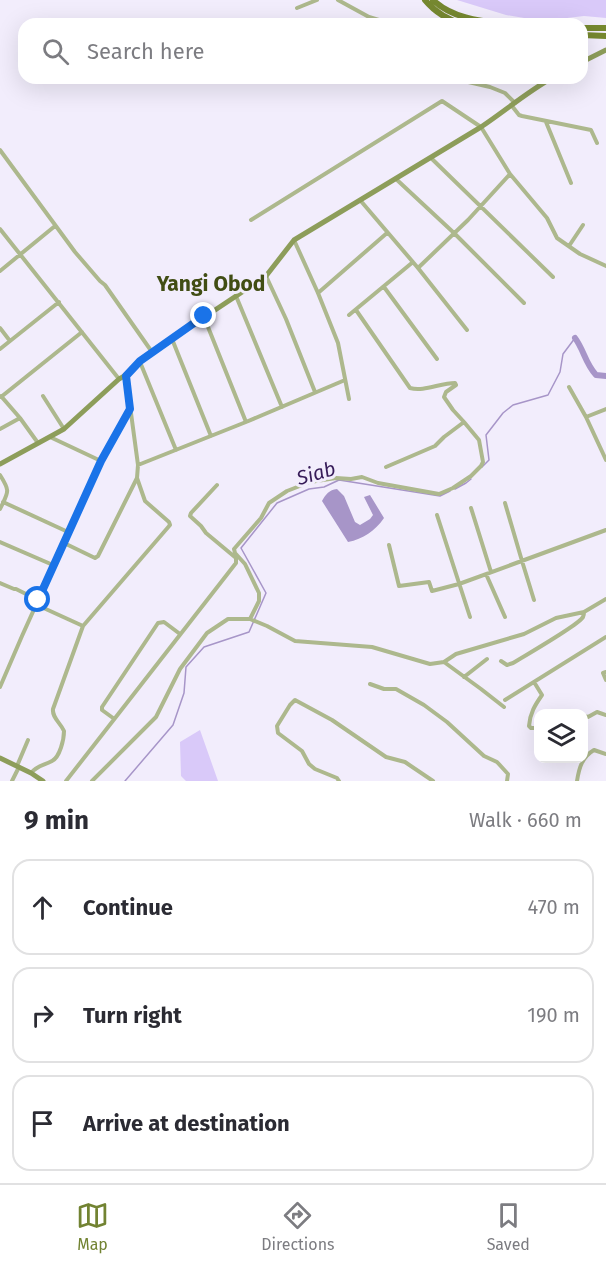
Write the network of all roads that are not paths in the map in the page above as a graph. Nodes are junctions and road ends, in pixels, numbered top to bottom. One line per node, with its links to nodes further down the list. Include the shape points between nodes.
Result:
1 (317, 0): 5 (street)
2 (338, 0): 6 (street)
3 (425, 0): 7 (main road)
4 (433, 0): 8 (main road, via 456,15)
5 (297, 8)
6 (372, 18)
7 (447, 18)
8 (472, 18)
9 (588, 28): 10 (main road)
10 (606, 28)
11 (588, 35): 12 (main road)
12 (606, 36)
13 (606, 50): 14 (street)
14 (588, 59)
15 (480, 84): 17 (street, via 505,93)
16 (541, 84): 17 (street)
17 (514, 104): 18 (street, via 519,114); 19 (street)
18 (546, 121): 20 (street, via 591,130); 25 (street)
19 (481, 127): 22 (street); 23 (street); 28 (street, via 442,100)
20 (597, 143)
21 (0, 150): 30 (street)
22 (430, 158): 24 (street); 27 (street)
23 (510, 174): 27 (street); 35 (street, via 547,218 557,238)
24 (395, 178): 26 (street); 33 (street)
25 (571, 183)
26 (360, 200): 32 (street); 34 (street)
27 (480, 207): 33 (street); 42 (street)
28 (251, 220)
29 (583, 225): 35 (street)
30 (56, 226): 36 (street); 57 (street, via 105,285)
31 (0, 230): 36 (street)
32 (387, 233): 37 (street); 44 (street)
33 (454, 233): 39 (street); 47 (street)
34 (294, 240): 41 (street); 44 (street)
35 (569, 246): 38 (street)
36 (20, 255): 40 (street); 46 (street)
37 (413, 262): 39 (street); 43 (street)
38 (606, 266)
39 (418, 268): 52 (street)
40 (0, 272)
41 (266, 276): 45 (street); 64 (street)
42 (553, 278)
43 (384, 287): 48 (street); 58 (street)
44 (318, 293): 62 (street, via 338,343)
45 (236, 296): 50 (street); 68 (street)
46 (59, 302): 53 (street); 55 (street)
47 (524, 303)
48 (356, 310): 49 (street); 74 (street, via 410,388 455,383 444,397)
49 (349, 315)
50 (204, 316): 54 (street); 73 (street)
51 (0, 328): 55 (street)
52 (467, 330)
53 (82, 332): 61 (street); 65 (street)
54 (172, 338): 57 (street); 77 (street)
55 (10, 341): 56 (street)
56 (0, 349)
57 (152, 352): 59 (street)
58 (437, 359)
59 (140, 361): 60 (street); 80 (street)
60 (126, 376): 61 (street); 69 (street)
61 (119, 379): 76 (street)
62 (345, 380): 64 (street); 67 (street)
63 (569, 387): 71 (street)
64 (315, 392): 68 (street)
65 (1, 396): 72 (street)
66 (43, 396): 76 (street)
67 (349, 399)
68 (282, 407): 73 (street)
69 (130, 409): 82 (street); 84 (street)
70 (606, 409): 71 (street)
71 (585, 417): 81 (street)
72 (20, 418): 75 (street); 79 (street)
73 (246, 422): 77 (street)
74 (464, 422): 85 (street, via 435,446); 99 (street, via 479,440 483,462 453,488 439,494 362,477 310,482 269,503)
75 (0, 429)
76 (64, 429): 78 (street)
77 (211, 436): 80 (street)
78 (49, 437): 79 (street); 82 (street)
79 (38, 443): 83 (street)
80 (176, 450): 84 (street)
81 (606, 460)
82 (101, 461): 95 (street)
83 (0, 464)
84 (138, 465): 87 (street)
85 (386, 467)
86 (0, 475): 89 (street, via 8,489)
87 (137, 478): 97 (street, via 98,556); 112 (street, via 145,501 170,525)
88 (217, 485): 99 (street, via 190,516)
89 (3, 502): 92 (street); 95 (street)
90 (505, 503): 100 (street)
91 (471, 508): 102 (street)
92 (0, 509)
93 (437, 515): 104 (street)
94 (606, 530): 100 (street)
95 (68, 532): 97 (street)
96 (0, 542): 101 (street)
97 (64, 543): 101 (street)
98 (389, 545): 104 (street, via 399,586 429,582 432,591)
99 (233, 553): 111 (street, via 245,564 259,593); 113 (street, via 236,563)
100 (522, 561): 102 (street); 106 (street)
101 (53, 566): 107 (street)
102 (488, 573): 104 (street); 110 (street)
103 (0, 583): 107 (street)
104 (459, 584): 109 (street)
105 (606, 599): 108 (street)
106 (534, 600)
107 (38, 603): 112 (street); 123 (street)
108 (584, 612): 116 (street, via 570,627 513,663); 117 (street, via 556,618 524,634 456,654)
109 (470, 617)
110 (505, 617)
111 (250, 620): 117 (street, via 295,641 372,647 430,664); 140 (street, via 228,619 207,633 180,669 156,717)
112 (83, 626): 136 (street, via 52,714 64,730 58,753 54,760)
113 (180, 634): 128 (street); 128 (street, via 164,622 158,623 102,707)
114 (606, 638): 121 (street)
115 (487, 659): 119 (street)
116 (501, 661)
117 (444, 662): 119 (street)
118 (606, 672): 120 (street)
119 (464, 677): 125 (street)
120 (606, 680)
121 (534, 682): 124 (street); 129 (street, via 542,695 529,718 529,726)
122 (370, 684): 143 (street, via 396,689 424,705 484,756 497,762 508,774)
123 (0, 687)
124 (505, 700)
125 (504, 707)
126 (606, 715): 127 (street, via 597,712)
127 (588, 717)
128 (113, 718): 139 (street)
129 (534, 728)
130 (28, 740): 135 (street)
131 (588, 752): 132 (street)
132 (606, 754)
133 (0, 758): 135 (street)
134 (582, 763): 144 (street)
135 (18, 766): 136 (street); 137 (street)
136 (31, 773): 138 (street)
137 (12, 781)
138 (44, 781)
139 (66, 781)
140 (92, 781)
141 (339, 781): 142 (street, via 315,769 276,730 295,699 386,757 405,762)
142 (433, 781)
143 (507, 781)
144 (577, 781)

